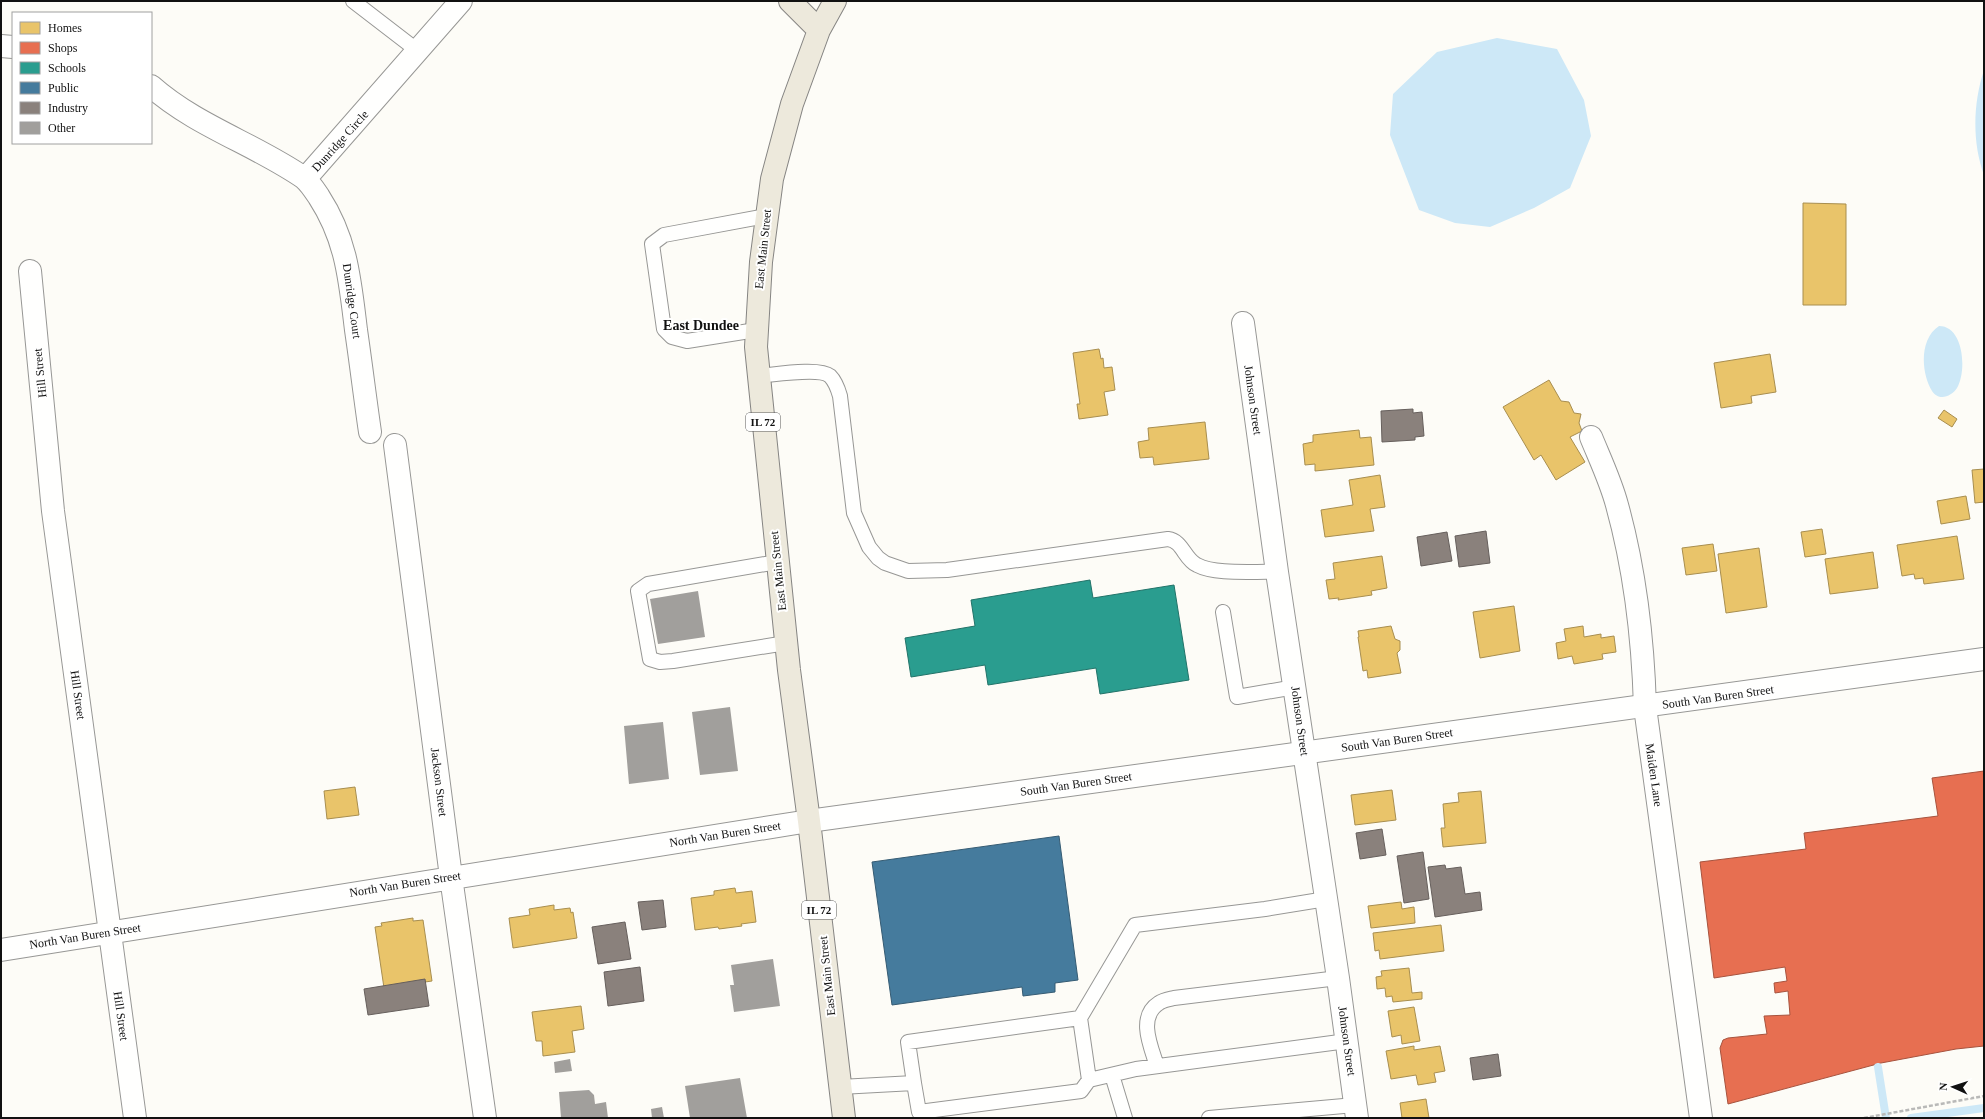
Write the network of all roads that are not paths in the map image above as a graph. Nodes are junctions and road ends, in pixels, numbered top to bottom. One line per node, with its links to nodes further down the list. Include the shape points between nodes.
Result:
1 (461, 1): 8 (street, Dunridge Circle)
2 (790, 1): 5 (main road)
3 (835, 1): 5 (main road, IL 72)
4 (358, 3): 8 (lane)
5 (819, 30): 11 (main road, East Main Street / IL 72, via 781,141)
6 (1, 46): 7 (street)
7 (12, 47)
8 (418, 51): 10 (street, Dunridge Circle)
9 (152, 87): 10 (street, Dunridge Circle, via 188,114)
10 (305, 179): 16 (street, Dunridge Court, via 330,216 346,255)
11 (766, 216): 14 (main road, East Main Street / IL 72); 14 (lane, via 664,235 652,244 664,330 672,337 687,341)
12 (30, 271): 30 (street, Hill Street, via 53,511)
13 (1243, 323): 20 (street, Johnson Street)
14 (756, 330): 15 (main road, East Main Street / IL 72)
15 (758, 376): 19 (main road, East Main Street / IL 72); 20 (lane, via 816,372 833,379 840,396 854,513 873,552 881,560 900,568 922,571 960,569 1168,538 1177,542 1192,562 1207,569)
16 (370, 432)
17 (1591, 437): 25 (street, Maiden Lane, via 1617,505 1628,556 1644,673)
18 (395, 445): 28 (street, Jackson Street)
19 (777, 562): 22 (main road, East Main Street / IL 72); 22 (lane, via 648,584 638,591 650,659 660,662 673,661)
20 (1277, 572): 24 (street, Johnson Street)
21 (1223, 612): 24 (lane, via 1237,697)
22 (786, 643): 27 (main road, East Main Street / IL 72)
23 (1984, 660): 25 (street, South Van Buren Street)
24 (1295, 687): 26 (street, Johnson Street)
25 (1645, 707): 26 (street, South Van Buren Street); 46 (street, Maiden Lane)
26 (1304, 753): 27 (street, South Van Buren Street); 29 (street, Johnson Street)
27 (809, 820): 28 (street, North Van Buren Street); 39 (main road, East Main Street / IL 72)
28 (451, 877): 30 (street, North Van Buren Street); 42 (street, Jackson Street)
29 (1326, 899): 32 (street, Johnson Street); 33 (lane, via 1135,925)
30 (110, 932): 31 (street, North Van Buren Street); 41 (street, Hill Street)
31 (1, 950)
32 (1338, 978): 34 (street, Johnson Street); 35 (lane, via 1174,998 1159,1003 1151,1012 1147,1023 1147,1037)
33 (1080, 1018): 37 (lane); 38 (lane, via 908,1042)
34 (1347, 1041): 35 (lane); 40 (street, Johnson Street)
35 (1157, 1066): 36 (lane)
36 (1112, 1075): 37 (lane); 44 (lane)
37 (1090, 1080): 38 (lane, via 1081,1091 919,1112)
38 (914, 1083): 39 (lane)
39 (840, 1087): 43 (main road, East Main Street / IL 72)
40 (1356, 1111): 45 (lane)
41 (135, 1118)
42 (485, 1118)
43 (844, 1118)
44 (1125, 1118)
45 (1209, 1118)
46 (1701, 1118)

